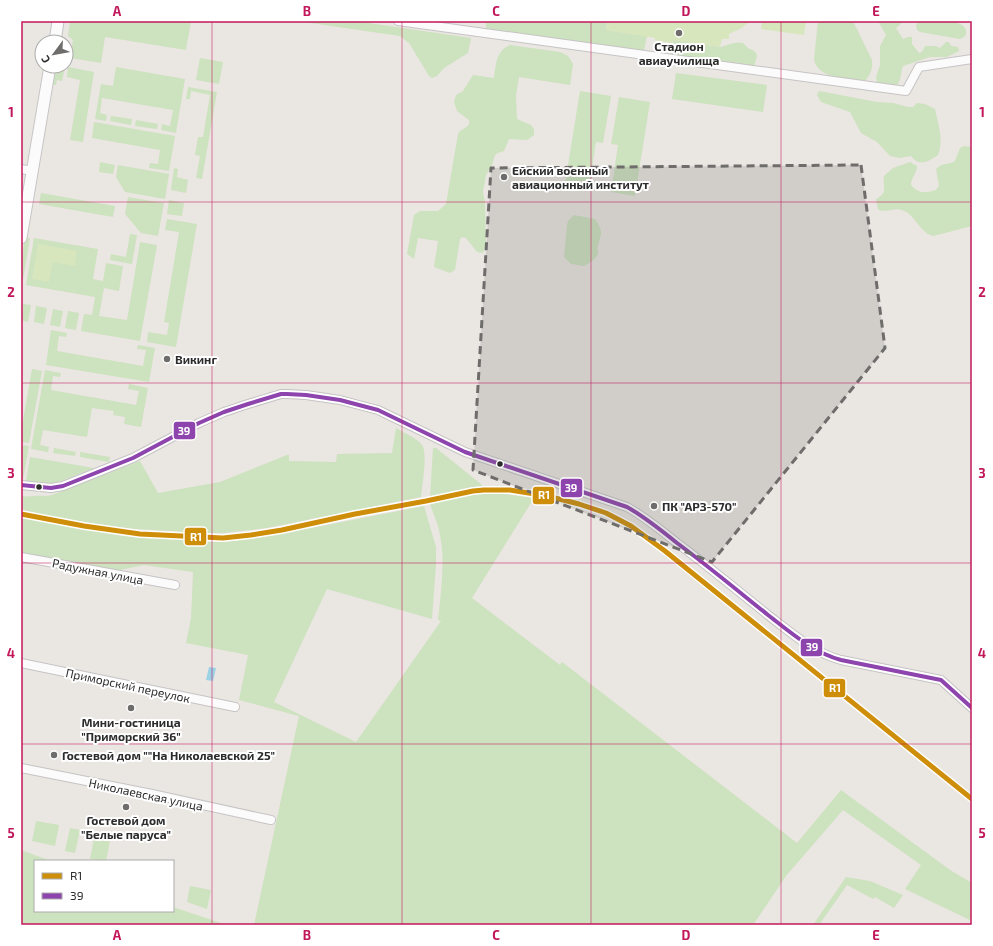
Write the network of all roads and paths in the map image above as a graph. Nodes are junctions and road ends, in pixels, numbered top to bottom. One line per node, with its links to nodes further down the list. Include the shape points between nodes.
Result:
1 (58, 21): 4 (street)
2 (398, 21): 3 (street)
3 (449, 24): 5 (street, via 906,91 919,66)
4 (56, 34)
5 (972, 59)
6 (49, 74): 8 (street)
7 (21, 169): 8 (street)
8 (32, 171): 9 (street)
9 (21, 238)
10 (21, 486): 14 (street, via 51,488 69,484 138,455 224,412 281,394 340,400 378,410 465,452 627,507 674,540 789,632 820,652 831,658 941,680)
11 (21, 557): 12 (street, Радужная улица)
12 (175, 586)
13 (21, 663): 15 (street, Приморский переулок)
14 (971, 704)
15 (234, 707)
16 (21, 768): 17 (street, Николаевская улица)
17 (271, 820)

